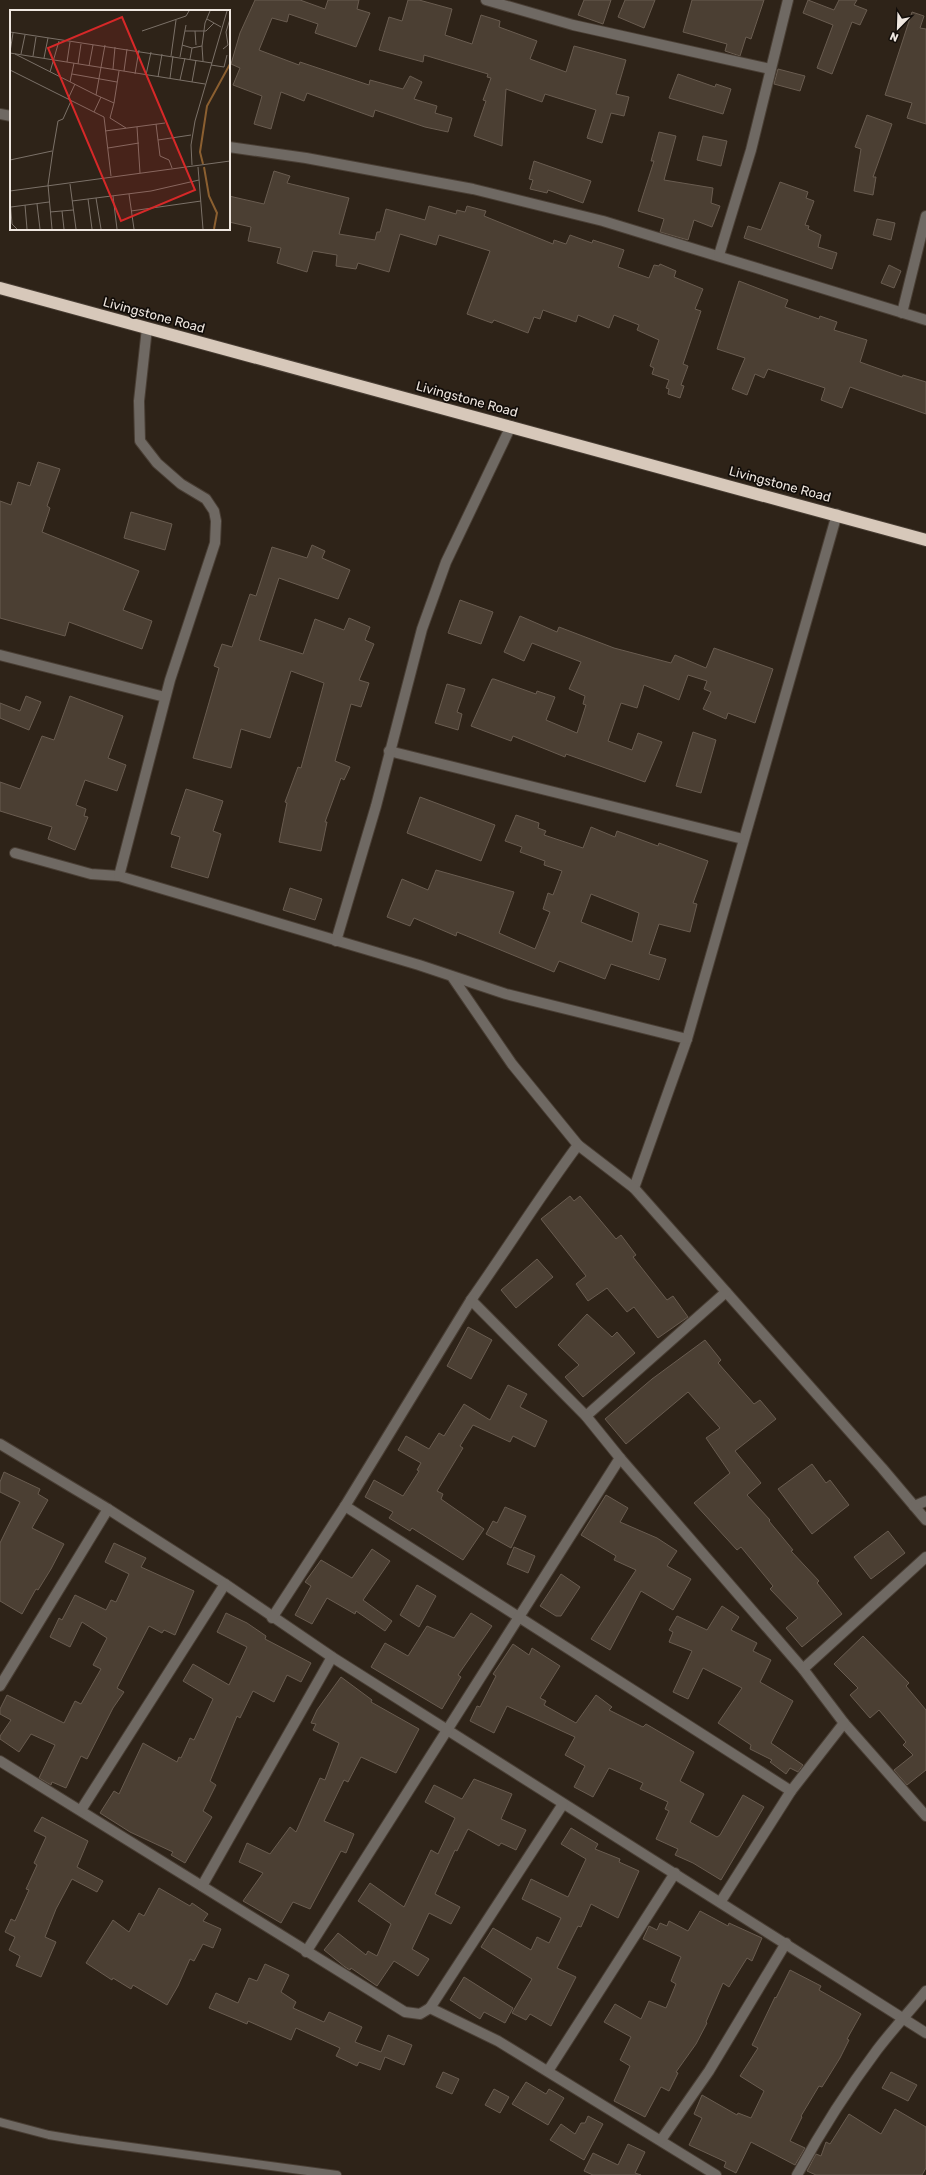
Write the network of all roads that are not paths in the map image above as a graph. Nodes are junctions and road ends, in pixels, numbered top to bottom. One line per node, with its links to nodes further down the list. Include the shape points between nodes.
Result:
1 (486, 0): 3 (street, via 573,25)
2 (788, 0): 3 (street)
3 (770, 69): 8 (street, via 751,150)
4 (0, 114): 5 (street)
5 (10, 116)
6 (230, 147): 8 (street, via 306,158 473,189 603,221)
7 (926, 216): 10 (street)
8 (718, 255): 10 (street)
9 (0, 288): 12 (highway, Livingstone Road)
10 (902, 313): 11 (street)
11 (926, 320)
12 (148, 328): 13 (highway, Livingstone Road); 17 (street, via 139,401 140,441 157,463 181,484 206,499 214,511 216,521 214,543)
13 (511, 426): 14 (highway, Livingstone Road); 18 (street, via 446,562 422,628)
14 (837, 514): 15 (highway, Livingstone Road); 19 (street)
15 (926, 540)
16 (0, 655): 17 (street)
17 (165, 697): 21 (street)
18 (389, 751): 19 (street); 22 (street, via 376,806)
19 (743, 839): 24 (street)
20 (15, 853): 21 (street, via 91,874)
21 (119, 876): 22 (street)
22 (336, 941): 23 (street, via 419,965)
23 (453, 978): 24 (street, via 506,994); 25 (street, via 512,1064)
24 (686, 1038): 26 (street)
25 (578, 1146): 26 (street); 28 (street, via 535,1204 518,1234)
26 (634, 1188): 27 (street)
27 (726, 1292): 29 (street); 34 (street)
28 (471, 1300): 29 (street); 33 (street)
29 (586, 1416): 31 (street)
30 (0, 1444): 35 (street)
31 (620, 1458): 39 (street); 42 (street)
32 (926, 1501): 34 (street)
33 (345, 1506): 39 (street); 40 (street)
34 (914, 1506): 36 (street)
35 (108, 1509): 38 (street); 43 (street)
36 (926, 1520)
37 (926, 1557): 42 (street)
38 (225, 1584): 40 (street); 49 (street)
39 (519, 1616): 45 (street); 47 (street)
40 (272, 1618): 41 (street)
41 (332, 1657): 45 (street); 52 (street)
42 (803, 1669): 44 (street)
43 (0, 1686)
44 (844, 1722): 47 (street); 50 (street)
45 (448, 1728): 48 (street); 55 (street)
46 (0, 1761): 49 (street)
47 (791, 1791): 53 (street)
48 (563, 1804): 51 (street); 57 (street)
49 (81, 1810): 52 (street)
50 (926, 1816)
51 (675, 1873): 53 (street); 60 (street)
52 (202, 1886): 55 (street)
53 (720, 1901): 54 (street)
54 (786, 1943): 58 (street); 62 (street, via 709,2071)
55 (306, 1952): 57 (street, via 404,2012 420,2014)
56 (926, 1991): 58 (street)
57 (430, 2008): 60 (street, via 498,2041)
58 (904, 2019): 59 (street); 65 (street, via 852,2084)
59 (926, 2033)
60 (548, 2071): 62 (street)
61 (0, 2122): 63 (lane, via 79,2140)
62 (661, 2140): 64 (street)
63 (337, 2175)
64 (716, 2175)
65 (797, 2175)

